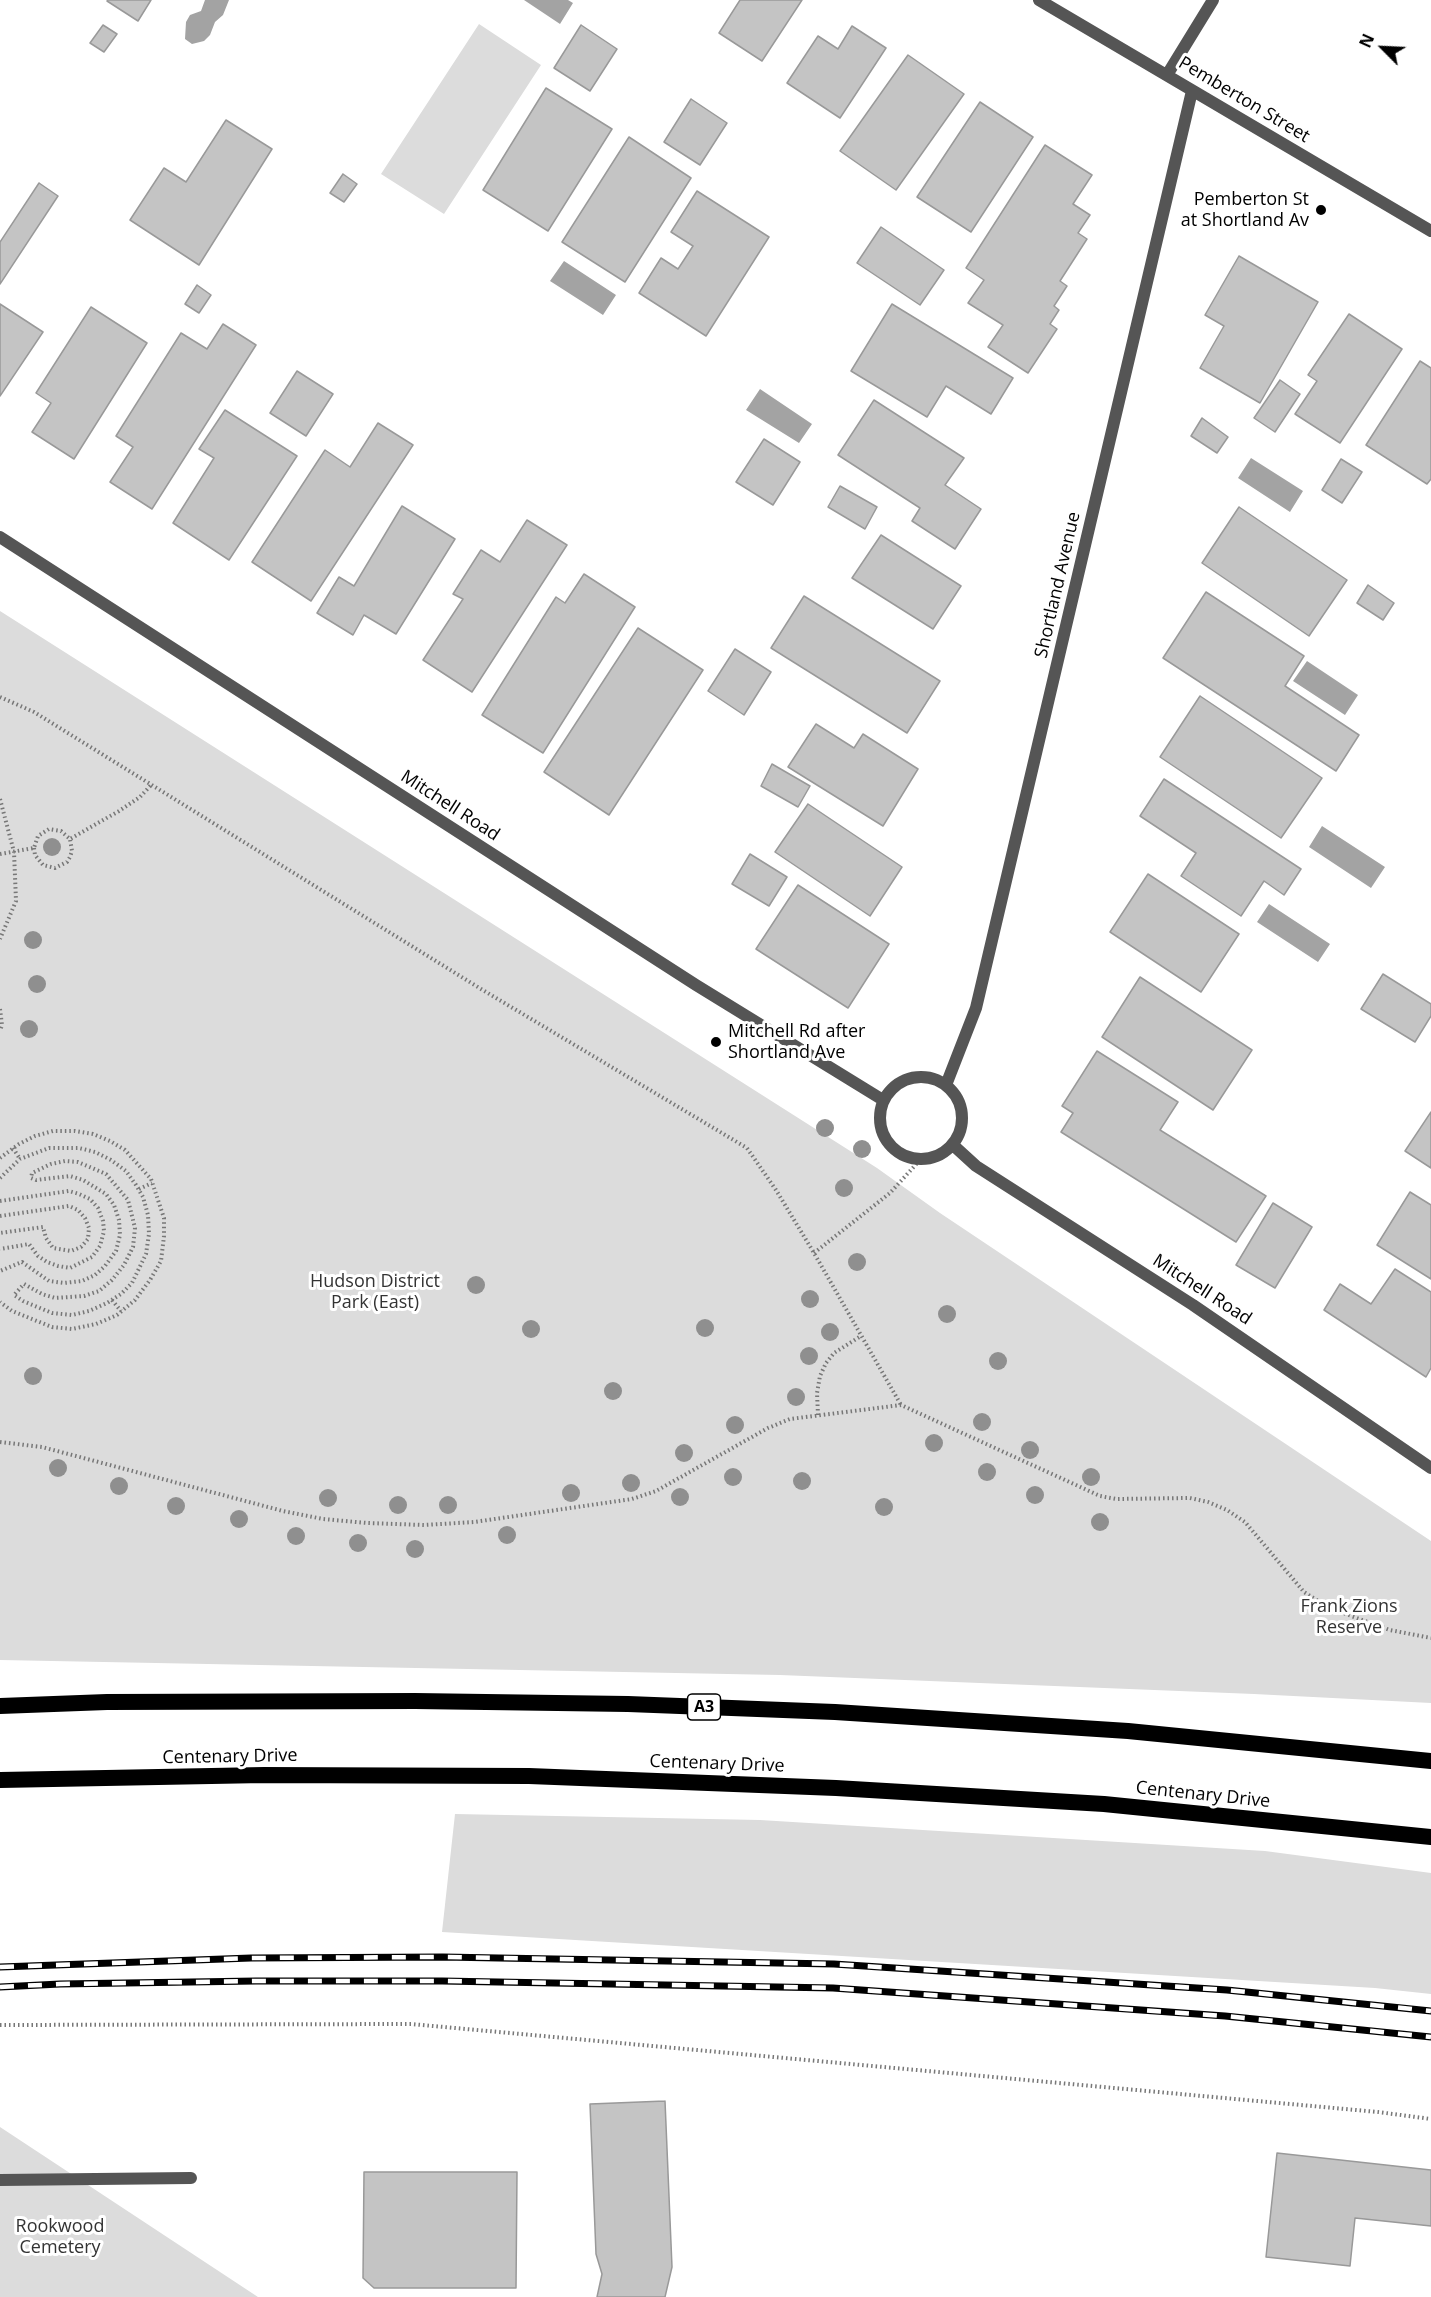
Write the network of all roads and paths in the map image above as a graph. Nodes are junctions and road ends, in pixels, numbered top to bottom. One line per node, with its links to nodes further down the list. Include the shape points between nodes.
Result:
1 (1039, 0): 3 (street, Pemberton Street)
2 (1213, 0): 3 (street)
3 (1167, 75): 4 (street, Pemberton Street)
4 (1192, 91): 5 (street, Pemberton Street); 17 (street, Shortland Avenue, via 976,1008)
5 (1431, 231)
6 (0, 537): 18 (street, Mitchell Road, via 696,985)
7 (0, 697): 8 (path, via 34,712)
8 (152, 784): 10 (path, via 140,797); 31 (path, via 471,983 747,1148)
9 (0, 799): 12 (path)
10 (70, 839): 11 (path, via 61,831 49,830 38,836); 11 (path, via 70,857 55,868 43,865)
11 (34, 848): 12 (path)
12 (14, 852): 13 (path); 14 (path, via 16,901)
13 (0, 854)
14 (0, 939)
15 (0, 1009): 16 (path)
16 (0, 1031)
17 (946, 1085): 18 (street, via 929,1078 910,1078 889,1090); 19 (street, via 957,1097 962,1113 961,1130)
18 (883, 1100): 23 (street, via 879,1114 885,1141 907,1158)
19 (953, 1145): 23 (street); 40 (street, Mitchell Road, via 976,1166 1193,1305)
20 (13, 1148): 21 (path); 22 (path); 25 (path, via 53,1131 93,1134 125,1150)
21 (0, 1158)
22 (20, 1159): 24 (path); 26 (path, via 49,1148 79,1148 111,1160 126,1171)
23 (920, 1160): 31 (path, via 890,1192)
24 (0, 1178)
25 (152, 1183): 26 (path); 35 (path, via 164,1218 161,1261 135,1300)
26 (139, 1189): 33 (path, via 148,1215 146,1254 132,1283)
27 (0, 1201): 30 (path, via 69,1191 90,1200 98,1209 104,1232 92,1257 70,1268 47,1262 29,1244)
28 (0, 1216): 29 (path, via 69,1206 86,1218 89,1228 88,1239 71,1251 53,1248 43,1227)
29 (0, 1233)
30 (0, 1249)
31 (814, 1253): 36 (path)
32 (0, 1271): 33 (path, via 22,1262 49,1281 82,1281 95,1275 116,1251 120,1235 117,1212 106,1194 70,1176 32,1178 33,1173 51,1164 78,1162 106,1174 128,1200 135,1228 133,1247 124,1265 99,1291 55,1298 24,1284 14,1295 52,1313 72,1315)
33 (112, 1300): 35 (path)
34 (0, 1302): 35 (path, via 52,1327 72,1329 96,1324)
35 (121, 1311)
36 (861, 1336): 37 (path); 38 (path, via 834,1353 826,1363 817,1393)
37 (901, 1405): 38 (path); 41 (path, via 1100,1496 1190,1498 1227,1510 1245,1522 1304,1592 1315,1599 1356,1619)
38 (819, 1415): 39 (path, via 789,1419 768,1428 656,1491 632,1499 474,1522 424,1525 313,1517 42,1447)
39 (0, 1442)
40 (1431, 1468)
41 (1431, 1638)
42 (0, 1706): 43 (highway, A3, via 415,1701 789,1710 1128,1731)
43 (1431, 1761)
44 (0, 1780): 45 (highway, Centenary Drive, via 264,1775 529,1776 836,1788 1104,1804)
45 (1431, 1837)
46 (0, 2025): 47 (path, via 411,2024)
47 (1431, 2119)
48 (191, 2178): 49 (street)
49 (0, 2180)

